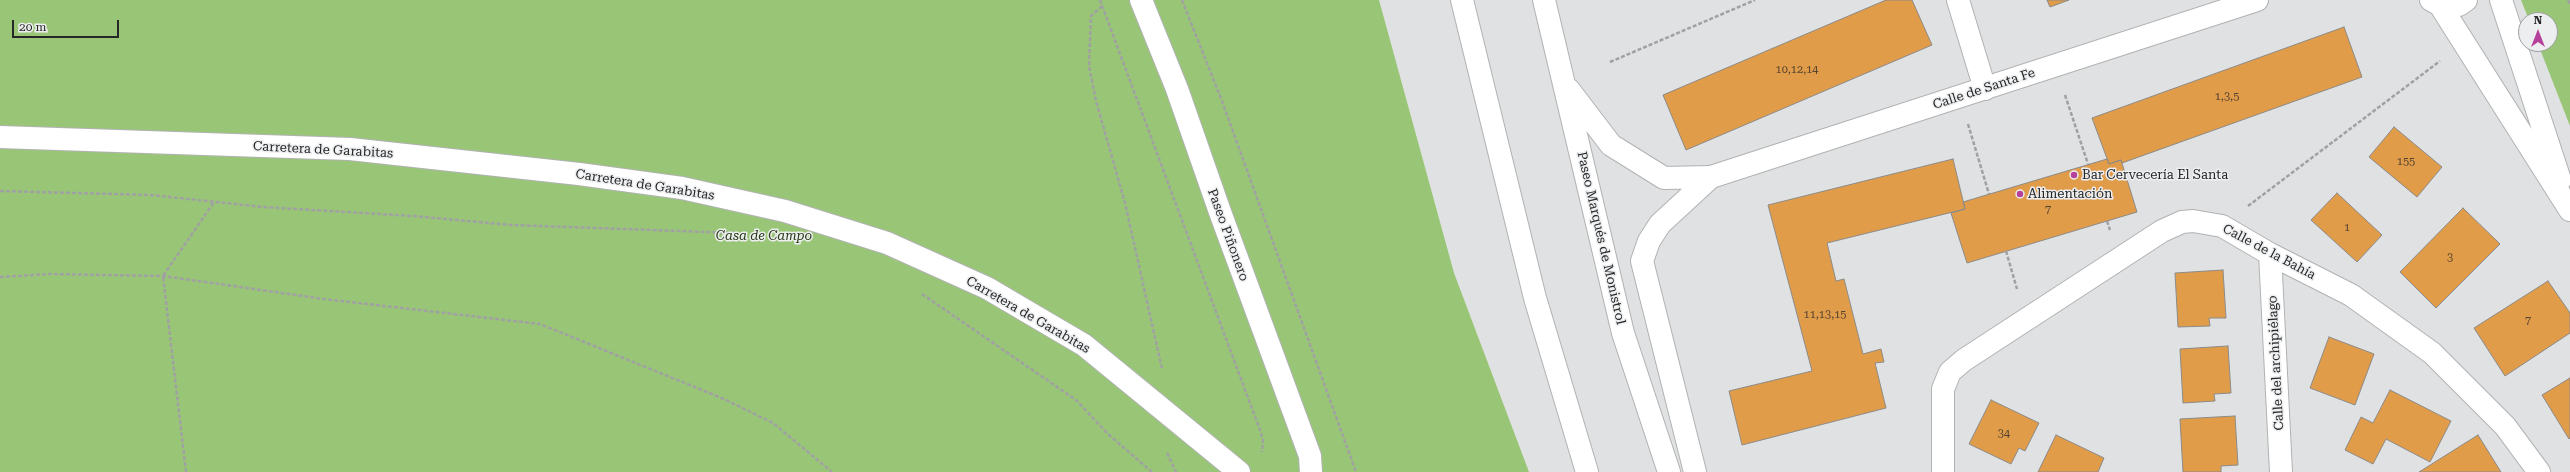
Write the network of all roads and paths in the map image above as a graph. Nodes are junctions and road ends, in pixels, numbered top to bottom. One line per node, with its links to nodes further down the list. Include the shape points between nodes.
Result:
1 (1100, 0): 14 (path)
2 (1141, 0): 44 (main road, Paseo Piñonero, via 1177,89 1310,456)
3 (1182, 0): 45 (path, via 1222,100)
4 (1462, 0): 46 (main road, via 1535,298)
5 (1544, 0): 18 (main road, Paseo Marqués de Monistrol)
6 (1755, 0): 16 (path)
7 (1958, 0): 19 (main road)
8 (2257, 0): 17 (main road, Calle de Santa Fe)
9 (2466, 0): 12 (main road, via 2459,5)
10 (2501, 0): 27 (main road)
11 (2568, 0): 13 (path)
12 (2435, 3): 15 (main road)
13 (2570, 4)
14 (1102, 6): 36 (path, via 1091,16 1089,66 1096,101 1126,203 1163,366 1160,378); 38 (path, via 1260,430 1263,448)
15 (2464, 43): 27 (main road); 28 (path)
16 (1610, 62)
17 (2055, 66): 19 (main road, Calle de Santa Fe); 22 (path)
18 (1565, 84): 23 (main road, via 1611,145 1664,178); 47 (main road, Paseo Marqués de Monistrol, via 1623,333)
19 (1985, 89): 20 (main road, Calle de Santa Fe)
20 (1960, 97): 23 (main road, Calle de Santa Fe); 25 (path)
21 (0, 137): 36 (main road, Carretera de Garabitas, via 350,149 682,188 785,211 887,243 986,288 1084,345)
22 (2088, 164)
23 (1711, 177): 48 (main road, via 1660,224 1649,242 1642,261)
24 (0, 191): 26 (path, via 151,195)
25 (1989, 194)
26 (214, 202): 29 (path, via 413,216 510,226); 32 (path)
27 (2570, 210)
28 (2222, 226): 31 (main road, Calle de la Bahía); 35 (main road, Calle de la Bahía, via 2193,221 2172,226)
29 (738, 233)
30 (2006, 251): 35 (path)
31 (2270, 254): 50 (main road, Calle del archipiélago); 51 (main road, Calle de la Bahía, via 2351,295 2432,353 2505,426)
32 (163, 276): 33 (path, via 50,274); 39 (path); 40 (path, via 324,300 540,324 724,399 772,423)
33 (0, 277)
34 (916, 289): 41 (path, via 1076,400 1108,434)
35 (2026, 320): 49 (main road, Calle de la Bahía, via 1964,360 1946,378 1942,402)
36 (1146, 395): 43 (main road, Carretera de Garabitas)
37 (1166, 451): 42 (path)
38 (1261, 455)
39 (186, 472)
40 (832, 472)
41 (1152, 472)
42 (1176, 472)
43 (1239, 472)
44 (1311, 472)
45 (1356, 472)
46 (1587, 472)
47 (1668, 472)
48 (1695, 472)
49 (1943, 472)
50 (2281, 472)
51 (2539, 472)

